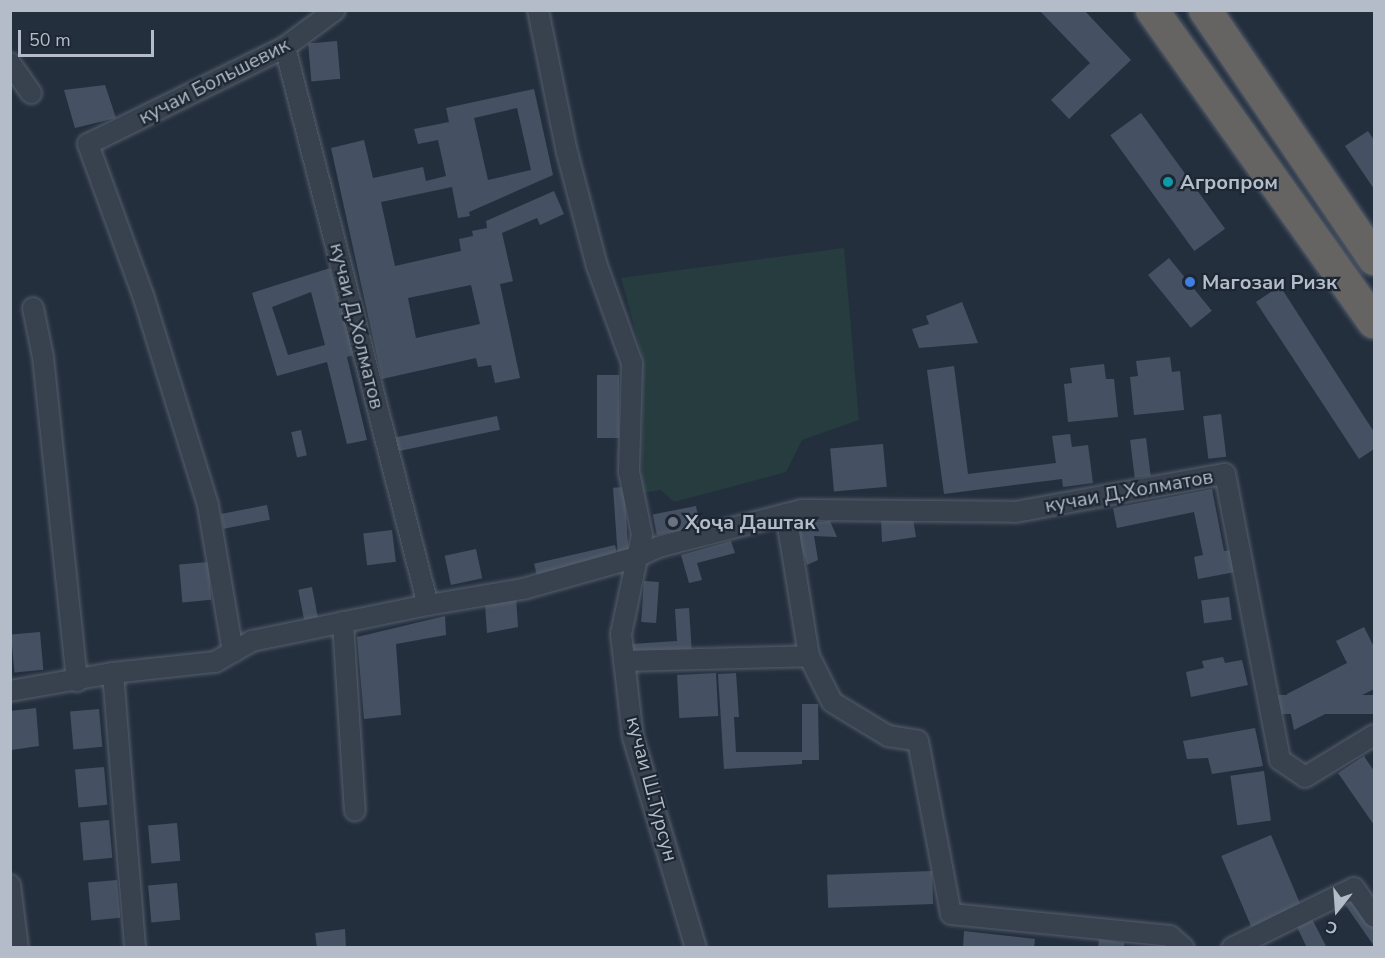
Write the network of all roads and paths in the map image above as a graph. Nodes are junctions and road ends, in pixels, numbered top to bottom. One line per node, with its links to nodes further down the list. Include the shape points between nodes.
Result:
1 (335, 10): 5 (street, кучаи Большевик)
2 (538, 10): 12 (street, via 567,152 597,266 632,363 629,472 642,535)
3 (1152, 10): 10 (highway)
4 (1205, 10): 8 (highway)
5 (285, 46): 13 (street, кучаи Д,Холматов); 15 (street, кучаи Большевик, via 88,144 144,298 208,504)
6 (10, 63): 7 (street)
7 (31, 93)
8 (1374, 260)
9 (33, 308): 19 (street, via 43,357)
10 (1373, 316)
11 (786, 514): 12 (street, кучаи Д,Холматов, via 658,547); 16 (street); 21 (street, кучаи Д,Холматов, via 802,510 1014,512 1225,474 1280,760 1305,777)
12 (637, 557): 13 (street, кучаи Д,Холматов, via 523,589); 17 (street, кучаи Ш.Турсун, via 621,634)
13 (428, 605): 14 (street, кучаи Д,Холматов)
14 (343, 622): 15 (street, кучаи Д,Холматов, via 252,641); 22 (street)
15 (233, 652): 18 (street, кучаи Д,Холматов, via 215,662)
16 (809, 656): 17 (street); 28 (street, via 832,702 888,736 918,741 951,914 1170,936)
17 (624, 661): 27 (street, кучаи Ш.Турсун, via 633,737)
18 (113, 673): 19 (street, кучаи Д,Холматов); 26 (street)
19 (77, 681): 20 (street, кучаи Д,Холматов)
20 (10, 691)
21 (1374, 735)
22 (355, 811)
23 (10, 885): 25 (street)
24 (1374, 917): 29 (street, via 1354,888)
25 (18, 948)
26 (135, 948)
27 (696, 948)
28 (1184, 948)
29 (1232, 948)

